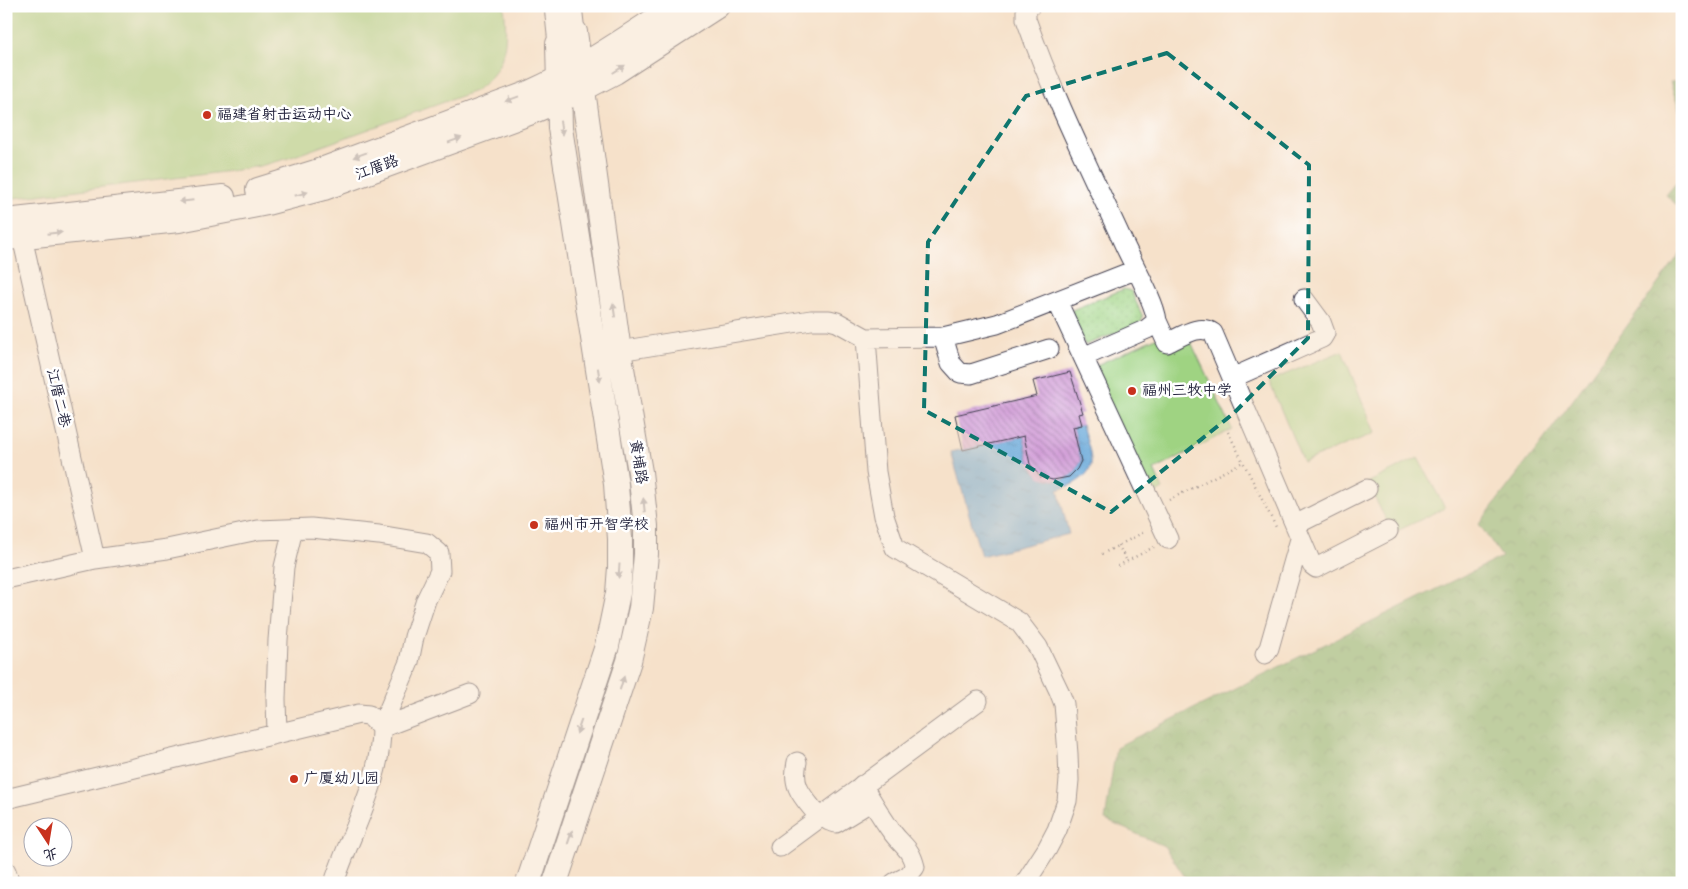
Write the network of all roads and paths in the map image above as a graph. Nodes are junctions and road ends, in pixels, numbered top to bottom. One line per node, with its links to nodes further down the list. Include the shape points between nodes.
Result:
1 (554, 6): 6 (street)
2 (572, 6): 6 (street)
3 (676, 6): 7 (main road, 江厝路)
4 (717, 6): 7 (main road, 江厝路, one-way to 4, via 615,72)
5 (1030, 6): 10 (street, via 1026,19)
6 (567, 38): 7 (main road, 黄埔路); 8 (main road, 黄埔路)
7 (581, 78): 8 (main road, 江厝路); 17 (main road, 黄埔路, one-way to 7)
8 (558, 90): 9 (main road, 江厝路, via 519,97 270,187); 46 (main road, 黄埔路, one-way to 46, via 560,128 616,484 620,566 607,646)
9 (11, 232): 29 (street, 江厝二巷)
10 (1135, 270): 12 (street); 13 (street, via 1156,312)
11 (1304, 300): 19 (street, via 1321,322 1326,333 1322,338)
12 (1057, 301): 14 (street, via 997,324); 18 (street)
13 (1157, 321): 18 (street, via 1147,329); 19 (street, via 1168,343 1200,328 1213,333)
14 (943, 337): 15 (street); 16 (street, via 950,363 960,373 971,374)
15 (866, 338): 17 (street, via 837,322 811,320); 49 (street, via 878,482 884,516 895,548 1019,622 1038,647 1064,704 1069,780 1067,800 1047,849)
16 (1049, 349)
17 (619, 351): 47 (main road, 黄埔路, one-way to 17, via 621,686 641,608 646,526)
18 (1083, 357): 23 (street)
19 (1232, 378): 26 (street)
20 (1228, 432): 21 (path)
21 (1243, 462): 23 (path); 26 (path, via 1280,536)
22 (1367, 489): 26 (street)
23 (1161, 524): 27 (path); 30 (path)
24 (293, 529): 29 (street, via 258,530 167,549); 36 (street, via 408,539 427,543 439,553 440,571 426,600 409,662); 37 (street, via 284,567 278,640)
25 (1388, 531): 26 (street, via 1316,568)
26 (1298, 536): 33 (street)
27 (1118, 545): 28 (path); 30 (path)
28 (1102, 554)
29 (95, 559): 32 (street)
30 (1127, 561): 31 (path)
31 (1118, 566)
32 (6, 579)
33 (1265, 654)
34 (470, 694): 36 (street)
35 (978, 701): 39 (street)
36 (381, 728): 37 (street, via 369,715 359,714); 45 (street, via 381,748 367,801)
37 (277, 733): 40 (street)
38 (797, 762): 41 (street, via 794,779 797,787)
39 (867, 793): 41 (street); 48 (street, via 893,834 912,856 915,867 908,876)
40 (6, 799)
41 (821, 815): 42 (street)
42 (780, 847)
43 (6, 871): 44 (street)
44 (10, 883)
45 (334, 883)
46 (528, 883)
47 (554, 883)
48 (894, 883)
49 (1025, 883)

